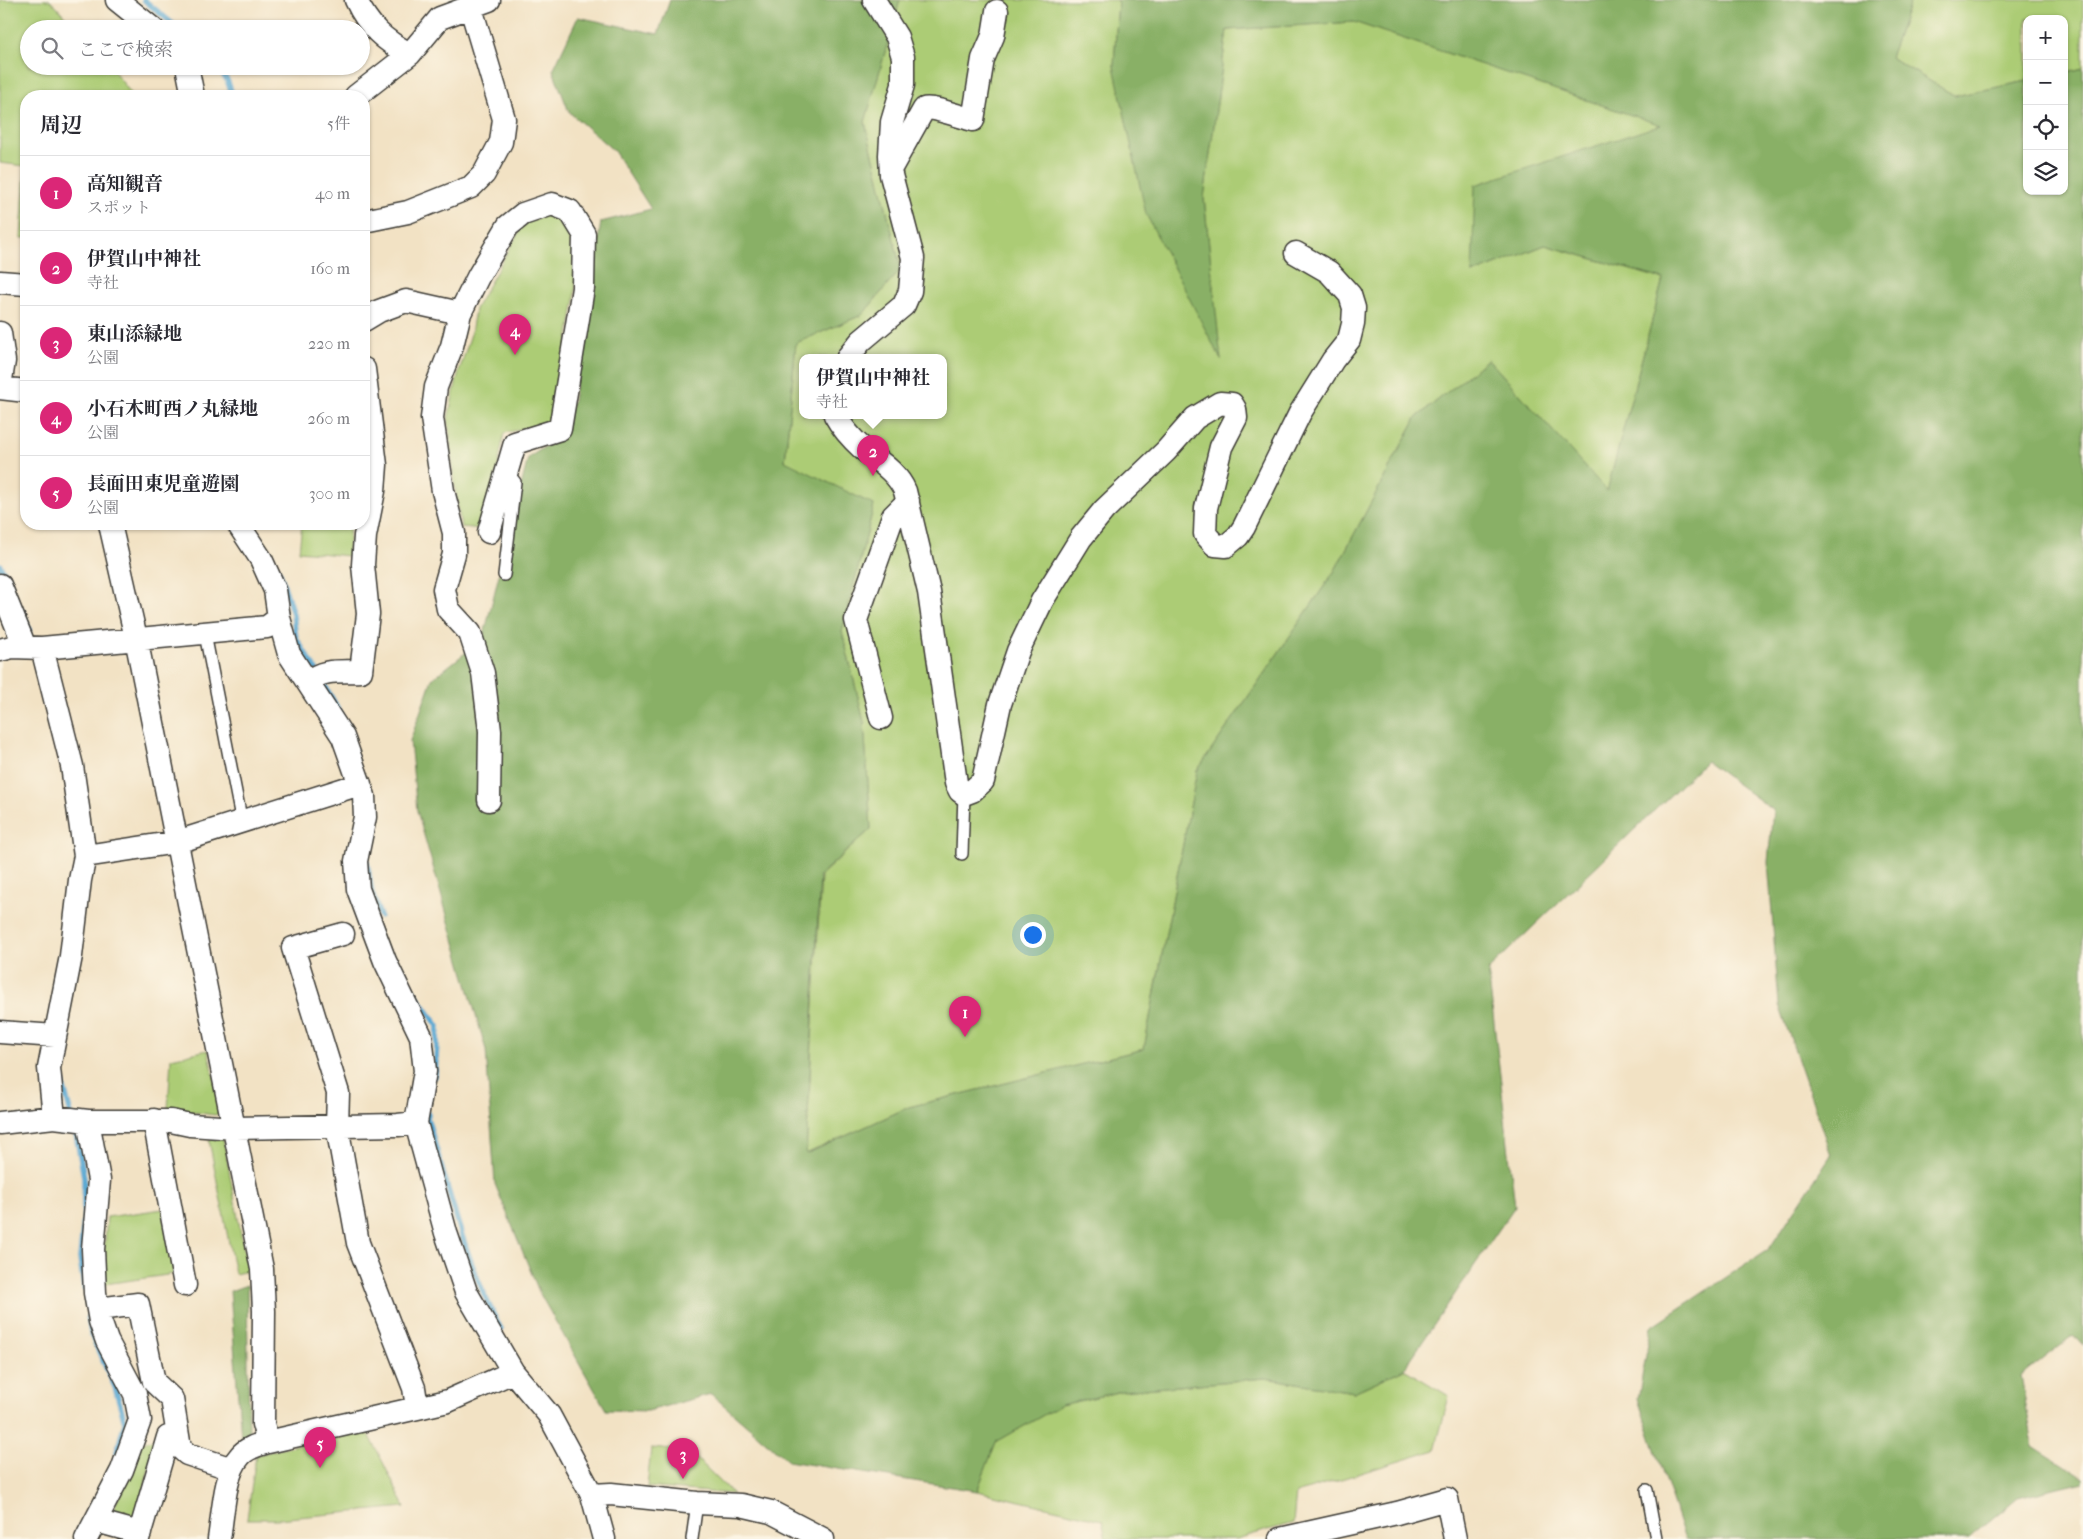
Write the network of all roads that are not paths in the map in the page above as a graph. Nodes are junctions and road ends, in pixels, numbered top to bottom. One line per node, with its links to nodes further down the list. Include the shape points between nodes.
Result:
1 (117, 0): 6 (street)
2 (356, 0): 7 (street)
3 (874, 0): 13 (street, via 897,37 903,64 901,94 892,122)
4 (480, 4): 9 (street, via 440,18); 14 (street, via 504,119 500,142 484,174 471,187 408,212)
5 (997, 11): 13 (street, via 993,36 983,58 973,120 932,108 924,109)
6 (142, 20)
7 (366, 20)
8 (370, 24): 9 (street, via 390,44)
9 (410, 54): 12 (street)
10 (189, 75): 11 (street)
11 (192, 90)
12 (364, 90)
13 (890, 169): 21 (street, via 913,258 910,292 897,313 861,341)
14 (370, 220)
15 (1296, 253): 43 (street, via 1329,272 1350,295 1354,308 1353,324 1349,340 1300,413 1244,527 1226,546 1215,544 1205,534 1206,508 1221,447 1236,418 1232,404 1220,403 1195,418 1166,451 1104,510 1081,538 1042,601 1018,651 1000,704 983,781)
16 (0, 282): 17 (street)
17 (20, 284)
18 (460, 313): 19 (street, via 406,301); 26 (street, via 508,226 523,214 552,204 570,211 584,234 583,288 560,429 515,443); 44 (street, via 452,346 436,387 432,418 443,491 454,533 454,554 444,588 448,609 470,633 483,673 490,731)
19 (370, 316)
20 (0, 334): 22 (street, via 4,361)
21 (850, 354)
22 (0, 387): 23 (street)
23 (20, 390)
24 (370, 417): 28 (street, via 376,465)
25 (838, 419): 27 (street, via 849,435 902,483)
26 (506, 472): 32 (street); 33 (lane, via 516,482)
27 (908, 501): 41 (street, via 893,516 856,620); 43 (street, via 929,592 956,783)
28 (370, 508)
29 (111, 530): 37 (street)
30 (242, 530): 35 (street, via 261,559 275,590)
31 (365, 530): 40 (street, via 363,566 368,614 361,671)
32 (489, 532)
33 (504, 575)
34 (0, 585): 38 (street)
35 (278, 618): 36 (street, via 267,627); 40 (street, via 289,654)
36 (204, 634): 37 (street); 45 (lane)
37 (136, 638): 38 (street); 46 (street)
38 (33, 648): 39 (street); 48 (street, via 72,766)
39 (0, 650)
40 (316, 677): 42 (street)
41 (882, 718)
42 (360, 784): 45 (street); 55 (street, via 365,817 356,861 358,889 386,961 421,1036 426,1071)
43 (964, 794): 47 (lane)
44 (489, 800)
45 (242, 823): 46 (street)
46 (177, 842): 48 (street); 57 (street)
47 (962, 854)
48 (85, 856): 51 (street, via 71,956)
49 (342, 934): 56 (street, via 293,948 338,1093)
50 (0, 1032): 51 (street)
51 (55, 1036): 52 (street, via 49,1068)
52 (71, 1119): 53 (street); 54 (street); 59 (street, via 99,1180 92,1249)
53 (154, 1120): 57 (street); 58 (street)
54 (0, 1123)
55 (416, 1123): 56 (street); 60 (street, via 466,1292)
56 (336, 1126): 57 (street); 61 (street, via 358,1243 414,1388)
57 (235, 1128): 63 (street, via 262,1269 263,1424)
58 (185, 1286)
59 (98, 1309): 62 (street, via 107,1341 135,1394); 64 (street, via 138,1304 154,1382 172,1399)
60 (513, 1372): 61 (street, via 448,1401); 67 (street, via 549,1415)
61 (417, 1407): 63 (street)
62 (140, 1420): 64 (street); 69 (street, via 122,1470)
63 (268, 1442): 65 (street, via 240,1455)
64 (174, 1443): 65 (street, via 187,1454); 70 (street)
65 (232, 1469): 71 (street)
66 (1647, 1490): 77 (lane)
67 (592, 1495): 68 (street); 72 (street)
68 (697, 1503): 73 (lane); 74 (street, via 741,1505 771,1512)
69 (91, 1530): 70 (street)
70 (139, 1536)
71 (219, 1539)
72 (604, 1539)
73 (692, 1539)
74 (823, 1539)
75 (1280, 1539): 76 (street, via 1397,1513 1447,1498)
76 (1454, 1539)
77 (1656, 1539)

